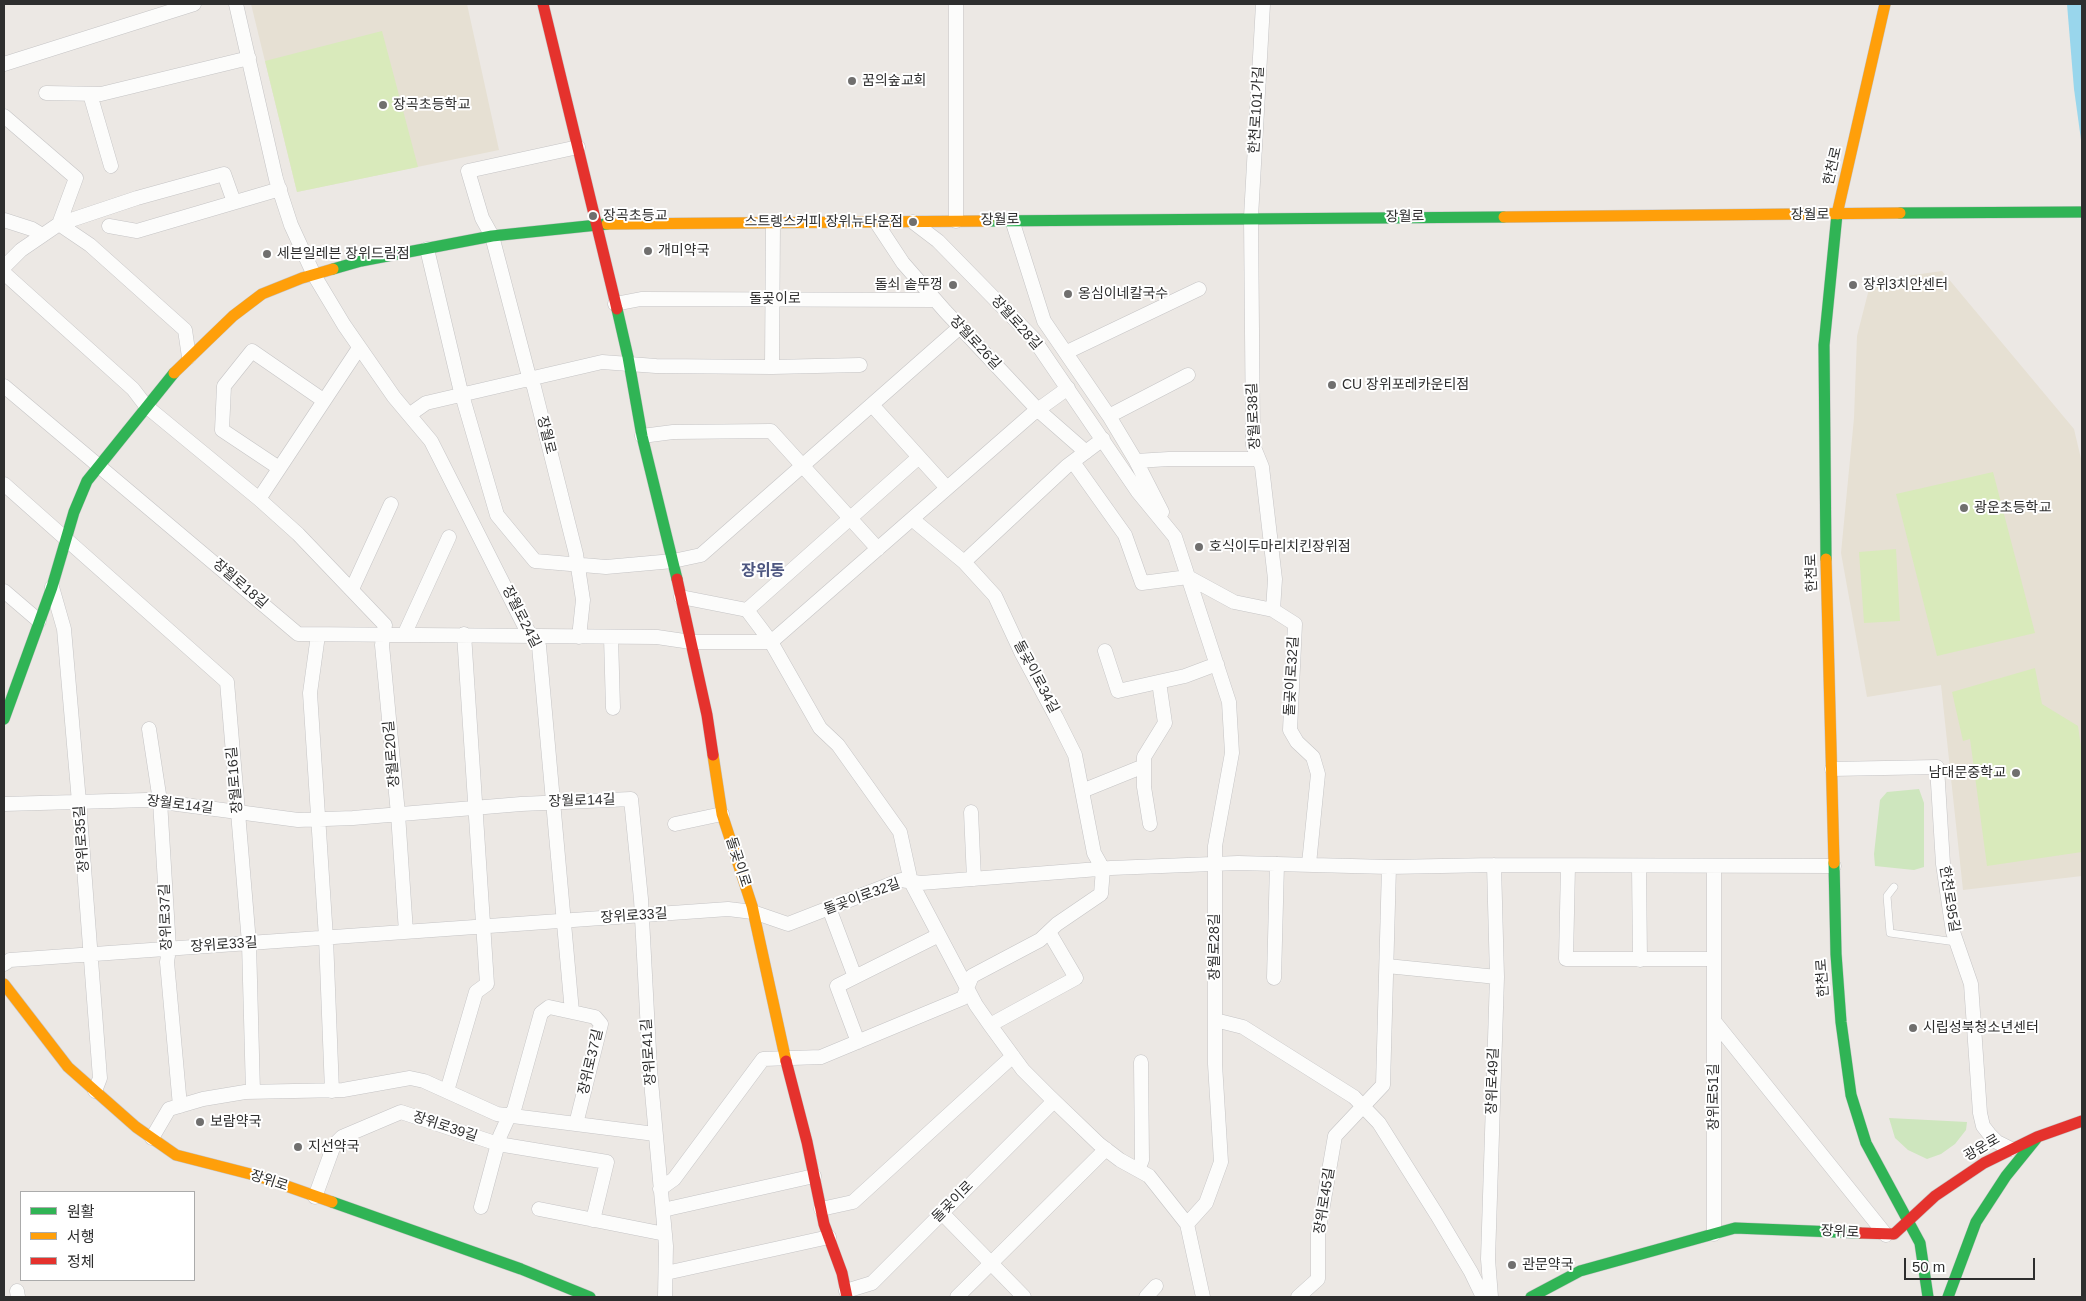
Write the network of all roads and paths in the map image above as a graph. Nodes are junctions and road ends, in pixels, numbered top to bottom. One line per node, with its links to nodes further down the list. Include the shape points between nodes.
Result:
1 (194, 4): 7 (street)
2 (236, 4): 8 (street, 장월로24길)
3 (543, 4): 13 (street, 돌곶이로)
4 (956, 4): 22 (street)
5 (1263, 4): 19 (street, 한천로101가길)
6 (1885, 4): 18 (street, 한천로)
7 (170, 8): 9 (street)
8 (249, 58): 11 (street); 15 (street, 장월로24길)
9 (4, 64)
10 (46, 93): 11 (street)
11 (90, 94): 14 (street)
12 (4, 116): 26 (street, via 76,178)
13 (578, 147): 27 (street, 돌곶이로); 30 (street, via 468,172 482,218)
14 (111, 166)
15 (280, 189): 16 (street); 34 (street, 장월로24길, via 291,225)
16 (234, 202): 26 (street, via 224,174); 28 (street, via 137,231)
17 (2082, 212): 18 (street, 장월로)
18 (1837, 215): 19 (street, 장월로); 107 (street, 한천로, via 1824,345 1824,480)
19 (1251, 217): 21 (street, 장월로); 61 (street, 장월로38길, via 1253,445)
20 (4, 220): 29 (street)
21 (1012, 220): 22 (street, 장월로); 41 (street, via 1044,321)
22 (956, 221): 25 (street, 장월로)
23 (773, 222): 24 (street, 장월로); 27 (street, 장월로); 36 (street)
24 (876, 222): 25 (street, 장월로); 37 (street, 장월로26길, via 902,263)
25 (912, 222): 49 (street, 장월로28길, via 938,241 1033,338)
26 (59, 224): 29 (street); 42 (street, via 90,245 185,330)
27 (596, 224): 30 (street, 장월로); 38 (street, 돌곶이로)
28 (109, 226)
29 (42, 235): 32 (street)
30 (492, 236): 31 (street, 장월로); 47 (street, 장월로)
31 (427, 249): 34 (street, 장월로, via 361,261); 50 (street)
32 (4, 267)
33 (4, 273): 53 (street, via 133,389)
34 (314, 275): 40 (street, 장월로24길); 42 (street, 장월로, via 262,294)
35 (1199, 289): 41 (street)
36 (771, 299): 37 (street, 돌곶이로); 38 (street, 돌곶이로, via 641,299); 45 (street)
37 (935, 300): 39 (street, 장월로26길)
38 (615, 304): 43 (street, 돌곶이로)
39 (960, 327): 52 (street); 54 (street, 장월로26길)
40 (360, 348): 51 (street); 55 (street, 장월로24길)
41 (1067, 352): 56 (street)
42 (189, 357): 53 (street, 장월로, via 166,379)
43 (629, 364): 45 (street); 47 (street, via 602,362); 57 (street, 돌곶이로)
44 (860, 365): 45 (street)
45 (772, 367)
46 (1188, 375): 56 (street)
47 (531, 379): 50 (street); 81 (street, 장월로)
48 (4, 386): 64 (street, 장월로18길)
49 (1068, 388): 54 (street); 58 (street, 장월로28길)
50 (462, 395): 55 (street, via 426,403); 71 (street)
51 (324, 400): 66 (street); 66 (street, via 252,351 224,386 222,430)
52 (872, 405): 60 (street); 65 (street)
53 (146, 406): 64 (street, 장월로); 69 (street)
54 (1038, 410): 59 (street, 장월로26길); 68 (street)
55 (409, 415): 74 (street, 장월로24길, via 431,441)
56 (1108, 416): 62 (street)
57 (642, 436): 65 (street, via 673,432 772,430); 79 (street, 돌곶이로)
58 (1102, 440): 59 (street); 76 (street, 장월로28길, via 1138,492)
59 (1086, 452): 63 (street)
60 (919, 457): 68 (street); 73 (street)
61 (1258, 459): 62 (street); 88 (street, 장월로38길, via 1262,467 1275,579)
62 (1136, 461): 76 (street)
63 (1073, 462): 80 (street); 82 (street, via 1125,535 1142,583)
64 (100, 465): 77 (street, 장월로, via 87,481); 93 (street, 장월로18길, via 298,634)
65 (802, 466): 73 (street); 79 (street, via 701,555)
66 (279, 468): 69 (street)
67 (4, 484): 77 (street)
68 (947, 488): 72 (street)
69 (259, 499): 84 (street)
70 (391, 504): 84 (street)
71 (497, 515): 74 (street); 81 (street, via 534,561)
72 (912, 518): 78 (street); 80 (street, 돌곶이로34길)
73 (851, 519): 78 (street); 87 (street)
74 (474, 523): 94 (street, 장월로24길)
75 (450, 537): 91 (street)
76 (1175, 537): 82 (street, 장월로28길)
77 (66, 540): 83 (street, 장월로); 114 (street, 장월로16길, via 227,682)
78 (878, 549): 98 (street)
79 (673, 561): 81 (street, via 606,567); 86 (street, 돌곶이로)
80 (964, 562): 108 (street, 돌곶이로34길, via 995,596 1075,754)
81 (577, 565): 95 (street, 장월로, via 583,600)
82 (1188, 577): 88 (street, via 1234,602); 100 (street, 장월로28길)
83 (52, 588): 89 (street, 장월로); 109 (street, 장위로35길, via 64,629)
84 (352, 589): 90 (street, via 384,625)
85 (4, 591): 89 (street)
86 (682, 597): 87 (street); 97 (street, 돌곶이로)
87 (747, 610): 98 (street)
88 (1273, 610): 122 (street, 돌곶이로32길, via 1295,624 1290,730 1313,757 1318,774)
89 (39, 621): 102 (street, 장월로)
90 (384, 633): 91 (street, 장월로18길); 93 (street, 장월로18길); 116 (street, 장월로20길, via 382,645)
91 (405, 633): 92 (street, 장월로18길)
92 (464, 634): 94 (street, 장월로18길); 113 (street)
93 (318, 635): 118 (street, via 310,693)
94 (532, 636): 95 (street, 장월로18길); 111 (street, 장월로24길, via 539,646)
95 (579, 637): 96 (street, 장월로18길)
96 (611, 637): 97 (street, 장월로18길, via 657,637); 103 (street)
97 (691, 642): 98 (street); 117 (street, 돌곶이로, via 707,715)
98 (771, 642): 132 (street, via 820,728 838,745 900,832)
99 (1104, 651): 101 (street, via 1118,691)
100 (1217, 664): 101 (street); 123 (street, 장월로28길, via 1229,702 1232,753 1215,846)
101 (1159, 682): 106 (street, via 1165,723 1144,757)
102 (7, 695): 104 (street, 장월로)
103 (613, 708)
104 (4, 719)
105 (149, 729): 110 (street, 장위로37길)
106 (1144, 766): 108 (street); 120 (street)
107 (1832, 769): 128 (street, 한천로); 143 (street, 한천로95길, via 1937,767 1943,864)
108 (1082, 791): 130 (street, 돌곶이로34길, via 1094,853)
109 (79, 802): 110 (street, 장월로14길); 112 (street, 장월로14길); 146 (street, 장위로35길)
110 (160, 802): 114 (street, 장월로14길); 145 (street, 장위로37길)
111 (553, 802): 113 (street, 장월로14길); 136 (street, 장월로14길, via 631,799); 137 (street, 장월로24길)
112 (4, 804)
113 (475, 808): 116 (street, 장월로14길); 138 (street)
114 (237, 812): 118 (street, 장월로14길, via 298,820); 144 (street, 장월로16길)
115 (971, 812): 131 (street)
116 (398, 814): 118 (street, 장월로14길); 139 (street, 장월로20길)
117 (722, 814): 119 (street); 135 (street, 돌곶이로)
118 (319, 819): 142 (street)
119 (675, 824)
120 (1150, 824)
121 (1277, 864): 122 (street, 돌곶이로32길); 123 (street, 돌곶이로32길); 153 (street)
122 (1309, 864): 129 (street, 돌곶이로32길)
123 (1215, 865): 130 (street, 돌곶이로32길); 157 (street, 장월로28길)
124 (1494, 865): 125 (street, 돌곶이로32길); 129 (street, 돌곶이로32길); 152 (street, 장위로49길)
125 (1568, 866): 126 (street, 돌곶이로32길); 148 (street, via 1566,959)
126 (1639, 866): 127 (street, 돌곶이로32길); 148 (street)
127 (1714, 866): 128 (street, 돌곶이로32길); 147 (street, 장위로51길)
128 (1834, 866): 190 (street, 한천로, via 1841,1022 1851,1095 1866,1143)
129 (1389, 867): 150 (street)
130 (1103, 869): 131 (street, 돌곶이로32길); 140 (street, via 1101,894)
131 (974, 879): 132 (street, 돌곶이로32길)
132 (911, 882): 134 (street, 돌곶이로32길, via 901,880); 141 (street)
133 (1894, 887): 143 (lane, via 1887,896 1890,933)
134 (830, 908): 135 (street, 돌곶이로32길, via 788,924); 151 (street)
135 (754, 912): 136 (street, 장위로33길, via 728,909); 162 (street, 돌곶이로)
136 (641, 916): 137 (street, 장위로33길); 174 (street, 장위로41길)
137 (565, 921): 138 (street, 장위로33길); 156 (street, 장월로24길)
138 (484, 927): 139 (street, 장위로33길); 166 (street, via 487,984 476,992)
139 (406, 932): 142 (street, 장위로33길)
140 (1049, 932): 155 (street, via 972,976); 159 (street, via 1076,978)
141 (939, 935): 151 (street); 155 (street)
142 (326, 938): 144 (street, 장위로33길); 165 (street)
143 (1957, 942): 178 (street, 한천로95길, via 1971,984 1982,1119 1993,1139)
144 (249, 943): 145 (street, 장위로33길); 167 (street, 장월로16길)
145 (169, 949): 146 (street, 장위로33길); 169 (street, 장위로37길, via 167,962)
146 (90, 954): 149 (street, 장위로33길, via 10,960); 164 (street, 장위로35길, via 100,1078)
147 (1714, 959): 148 (street); 158 (street, 장위로51길)
148 (1640, 960)
149 (4, 964)
150 (1387, 966): 152 (street); 170 (street, via 1383,1085)
151 (855, 977): 160 (street, via 837,986)
152 (1497, 977): 208 (street, 장위로49길, via 1489,1249)
153 (1274, 978)
154 (4, 984): 164 (street, 장위로, via 68,1067)
155 (967, 988): 159 (street); 160 (street, via 963,998)
156 (572, 1012): 171 (street, 장위로37길, via 549,1007 541,1014 514,1110); 173 (street, 장위로37길, via 595,1018 601,1024)
157 (1215, 1020): 170 (street, via 1243,1027 1348,1093); 191 (street, 장월로28길, via 1221,1162 1206,1203)
158 (1714, 1021): 193 (street, 장위로51길); 194 (street, 장위로)
159 (990, 1025): 161 (street)
160 (858, 1042): 162 (street, via 821,1057)
161 (1013, 1056): 168 (street); 186 (street, via 853,1202)
162 (785, 1057): 181 (street, 돌곶이로); 182 (street, via 763,1059 674,1179)
163 (1141, 1062): 180 (street, via 1142,1160)
164 (95, 1091): 176 (street, 장위로)
165 (332, 1091): 166 (street, via 410,1078); 167 (street)
166 (447, 1091): 171 (street)
167 (254, 1092): 169 (street, via 203,1099)
168 (1054, 1101): 179 (street); 188 (street, 돌곶이로)
169 (180, 1106): 176 (street, via 170,1109)
170 (1364, 1108): 206 (street, 장위로45길, via 1335,1136 1318,1234 1318,1279); 207 (street, via 1379,1123 1437,1215)
171 (509, 1116): 173 (street); 177 (street, 장위로37길)
172 (2082, 1121): 175 (street, 광운로)
173 (576, 1124): 174 (street)
174 (656, 1134): 182 (street, 장위로41길)
175 (2038, 1137): 178 (street, 광운로); 211 (street, via 2006,1176 1976,1222)
176 (152, 1138): 183 (street, 장위로, via 176,1155 258,1176)
177 (498, 1144): 183 (street, 장위로39길, via 400,1112 342,1137 334,1145); 184 (street); 189 (street, 장위로39길, via 608,1162)
178 (2011, 1148): 190 (street, 광운로, via 1934,1196)
179 (1106, 1149): 180 (street); 196 (street)
180 (1138, 1170): 191 (street, via 1149,1176)
181 (814, 1176): 186 (street, 돌곶이로); 187 (street)
182 (660, 1189): 187 (street, 장위로41길)
183 (315, 1197): 200 (street, 장위로, via 522,1269)
184 (481, 1208)
185 (539, 1209): 189 (street)
186 (821, 1209): 195 (street, 돌곶이로)
187 (663, 1210): 192 (street, 장위로41길)
188 (942, 1213): 196 (street); 199 (street, 돌곶이로, via 872,1283)
189 (593, 1220): 192 (street)
190 (1909, 1221): 194 (street, 광운로, via 1900,1230); 210 (street, 한천로, via 1920,1243)
191 (1187, 1224): 205 (street)
192 (665, 1234): 197 (street, 장위로41길)
193 (1714, 1234): 194 (street, 장위로, via 1736,1228); 209 (street, 장위로, via 1580,1272)
194 (1886, 1235)
195 (829, 1237): 197 (street); 199 (street, 돌곶이로)
196 (991, 1263): 202 (street); 203 (street)
197 (666, 1273): 201 (street, 장위로41길)
198 (1156, 1286): 204 (street)
199 (847, 1294)
200 (590, 1297)
201 (665, 1297)
202 (957, 1297)
203 (1024, 1297)
204 (1146, 1297)
205 (1203, 1297)
206 (1298, 1297)
207 (1483, 1297)
208 (1491, 1297)
209 (1530, 1297)
210 (1928, 1297)
211 (1948, 1297)

